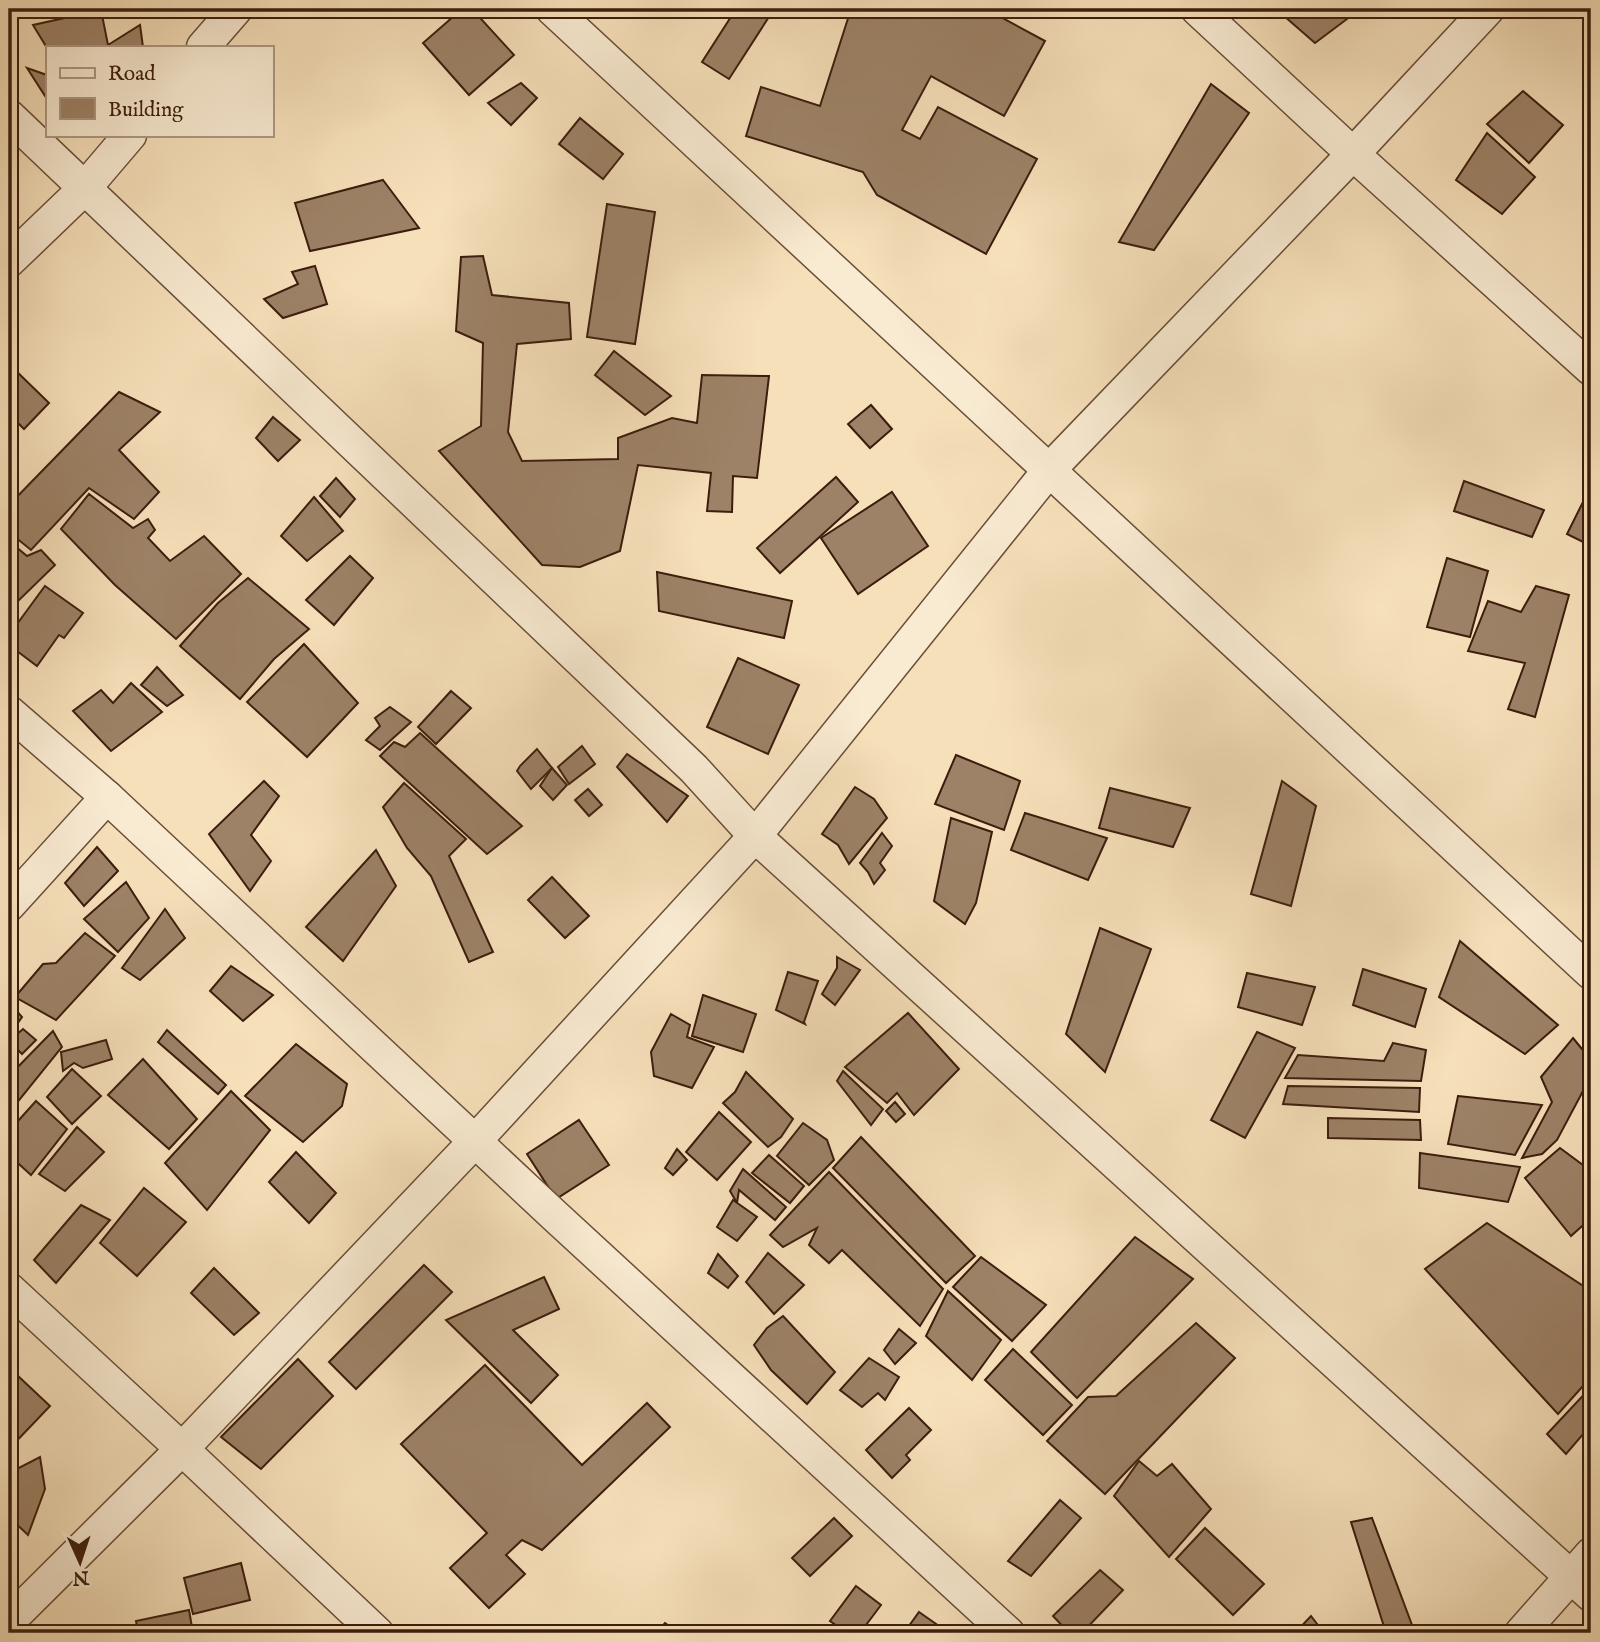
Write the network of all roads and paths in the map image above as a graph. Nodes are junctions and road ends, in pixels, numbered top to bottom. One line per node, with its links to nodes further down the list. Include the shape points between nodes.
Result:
1 (236, 9): 5 (street)
2 (552, 9): 12 (street)
3 (1197, 9): 8 (street)
4 (1488, 9): 8 (street)
5 (204, 46)
6 (9, 116): 9 (street)
7 (129, 136): 9 (street)
8 (1353, 154): 11 (street); 12 (street)
9 (84, 189): 10 (street); 15 (street, via 694,769)
10 (9, 261)
11 (1591, 369)
12 (1050, 469): 15 (street); 17 (street)
13 (9, 712): 14 (street)
14 (107, 797): 16 (street); 18 (street)
15 (755, 836): 18 (street); 21 (street)
16 (9, 905)
17 (1591, 972)
18 (476, 1140): 20 (street); 24 (street)
19 (9, 1289): 20 (street)
20 (183, 1449): 22 (street); 23 (street)
21 (1585, 1575): 25 (street)
22 (9, 1621)
23 (377, 1633)
24 (1008, 1633)
25 (1521, 1633)

